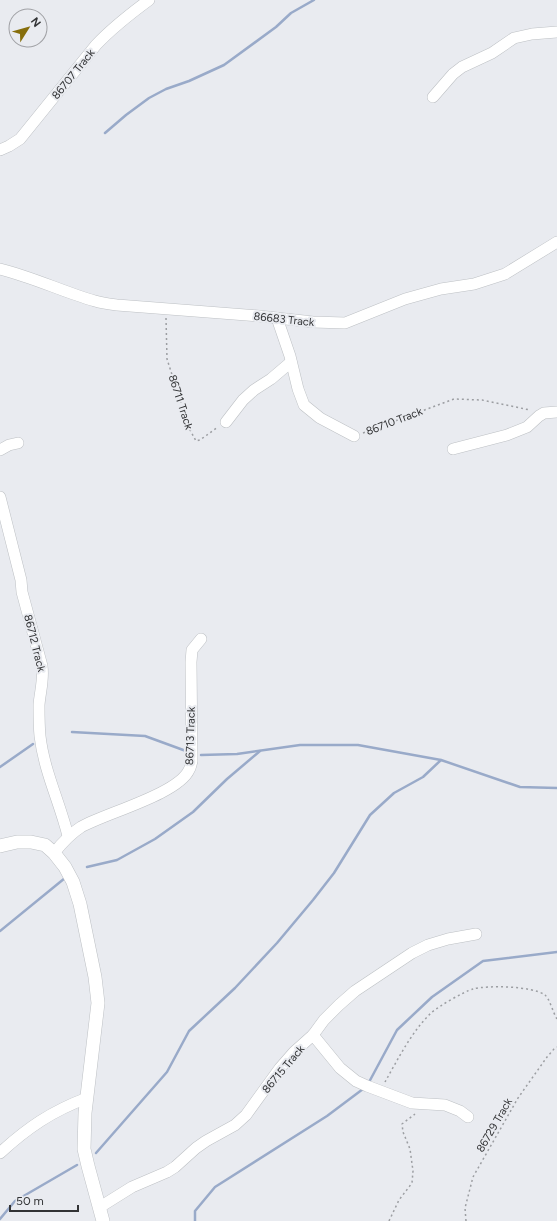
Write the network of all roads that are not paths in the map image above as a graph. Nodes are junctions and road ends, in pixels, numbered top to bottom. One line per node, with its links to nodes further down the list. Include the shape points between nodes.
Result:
1 (149, 0): 4 (street, 86707 Track, via 128,15 96,45 20,139)
2 (557, 32): 3 (street, via 514,38 492,53 462,67)
3 (433, 97)
4 (0, 150)
5 (557, 242): 7 (street, 86683 Track, via 506,274 474,284 441,289 405,299 345,323)
6 (0, 269): 7 (street, 86683 Track, via 97,301 117,305)
7 (277, 318): 8 (street, 86710 Track)
8 (291, 362): 10 (street, via 243,400); 11 (street, 86710 Track, via 304,405 320,418)
9 (557, 412): 13 (street, via 544,413 527,427 507,435)
10 (226, 422)
11 (354, 436)
12 (18, 443): 14 (street)
13 (452, 449)
14 (0, 450)
15 (0, 497): 17 (street, 86712 Track, via 42,666 39,706 44,758)
16 (201, 639): 17 (street, 86713 Track, via 192,650 192,761 189,771 173,786 155,796 93,821)
17 (68, 836): 19 (street, 86713 Track)
18 (0, 846): 19 (street, via 31,842 45,845)
19 (54, 853): 22 (street, via 65,866 73,882 95,977 98,1003)
20 (476, 934): 21 (street, via 441,941 412,953 355,991 324,1020)
21 (313, 1035): 23 (street, 86715 Track, via 348,1075 366,1086 412,1103 452,1107); 25 (street, 86715 Track, via 280,1068 246,1115 235,1125 196,1148 168,1172 132,1187)
22 (87, 1098): 24 (street, via 49,1115); 25 (street, via 84,1149)
23 (468, 1117)
24 (0, 1153)
25 (100, 1207): 26 (street)
26 (104, 1221)

